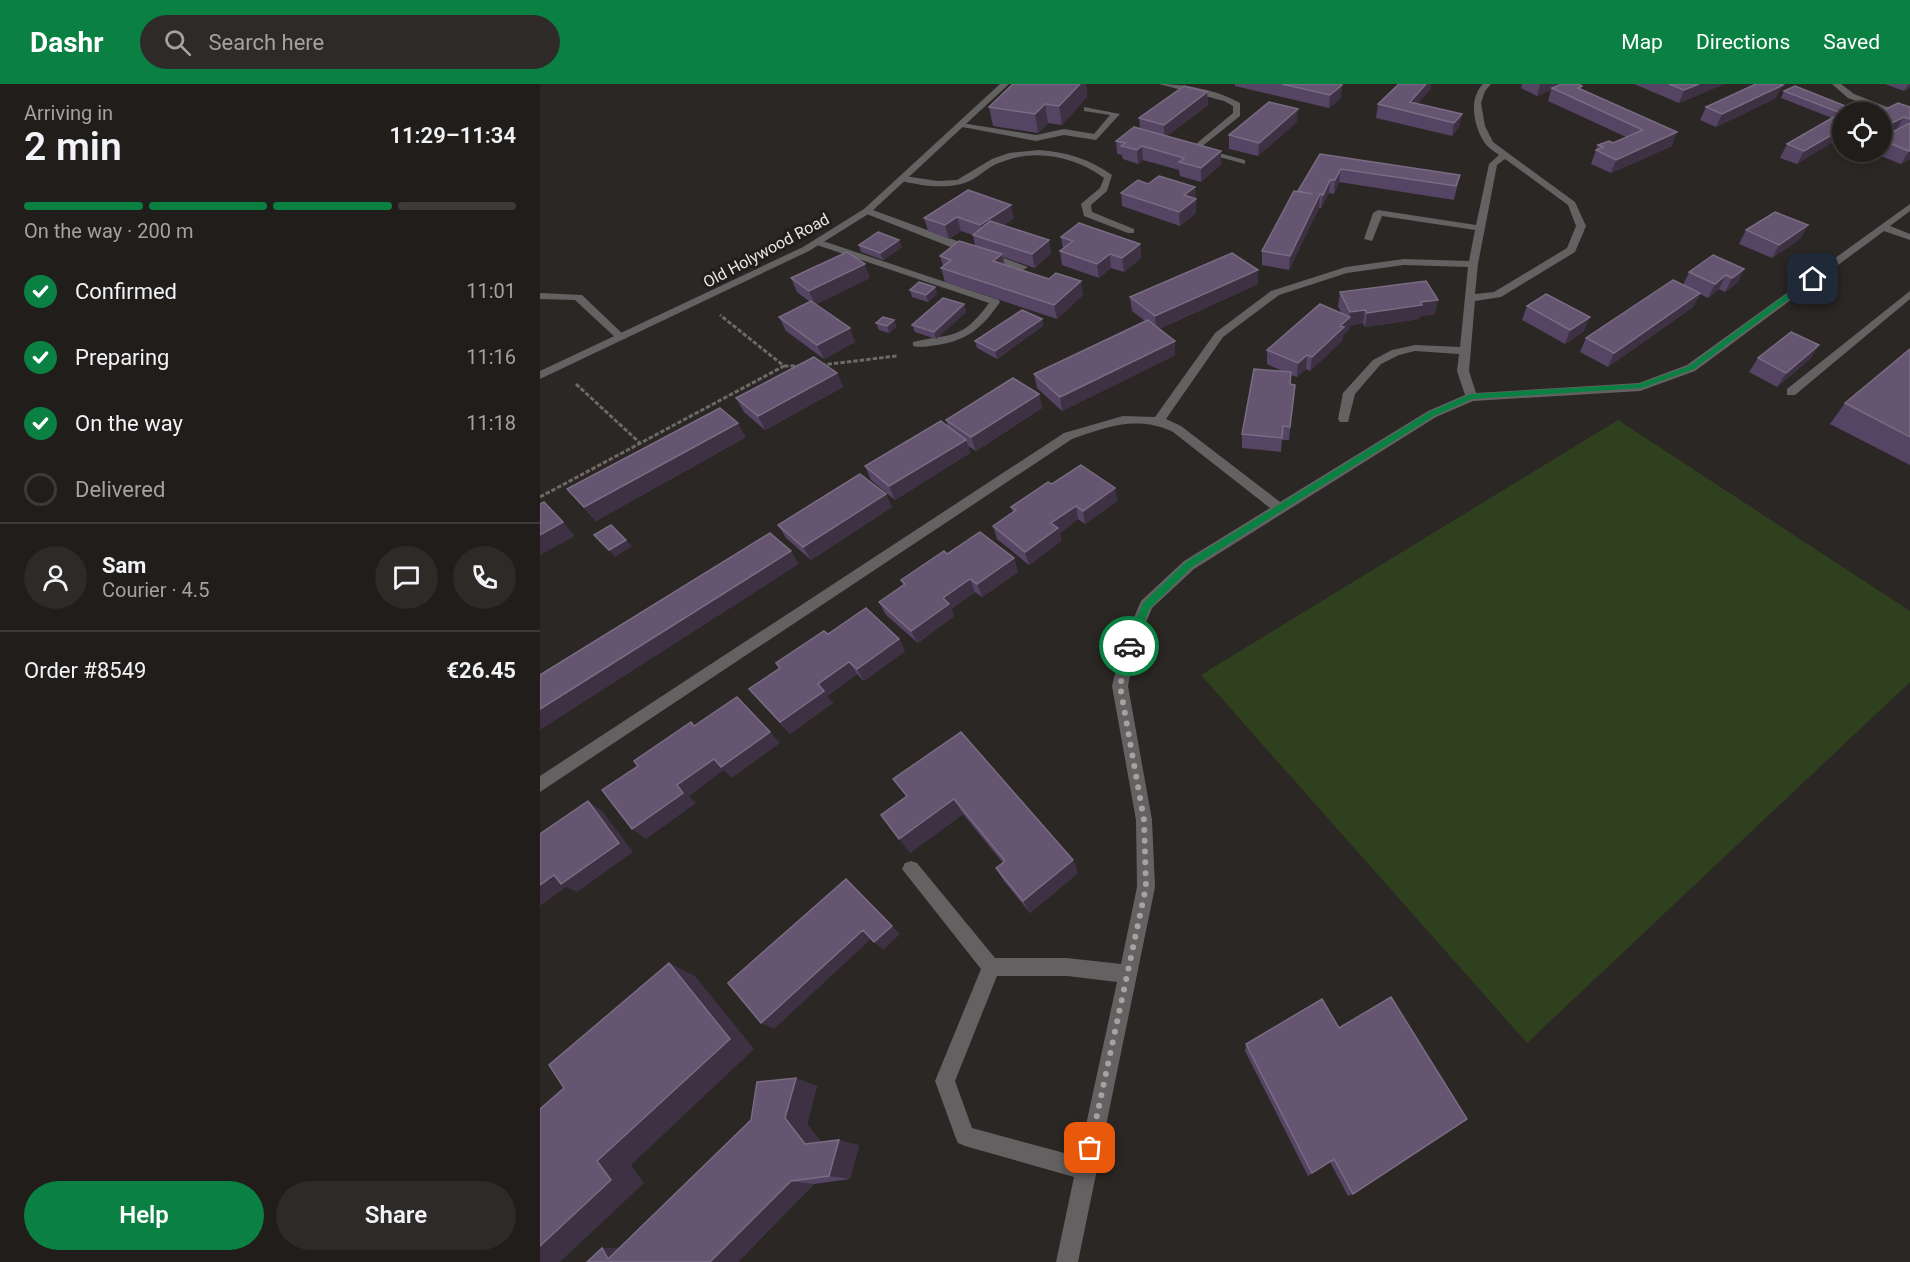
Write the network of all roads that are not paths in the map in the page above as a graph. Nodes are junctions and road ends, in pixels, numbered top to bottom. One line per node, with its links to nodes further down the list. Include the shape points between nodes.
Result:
1 (1005, 84): 7 (street, Old Holywood Road)
2 (1163, 84): 9 (street, via 1227,99 1237,105 1237,114 1194,149)
3 (1487, 84): 8 (street, via 1478,103 1481,126 1489,143)
4 (1836, 84): 6 (street, via 1851,96)
5 (1087, 109): 7 (street, via 1116,114 1096,137 1064,132 1036,138)
6 (1910, 119)
7 (961, 126): 10 (street, Old Holywood Road)
8 (1503, 156): 14 (street, via 1492,164); 23 (street, via 1572,204 1581,226 1571,250 1497,295)
9 (1242, 162)
10 (904, 179): 12 (street, Old Holywood Road); 15 (street, via 950,183 967,179 993,162 1012,156 1066,156 1091,164 1109,177 1104,189 1086,204 1087,214)
11 (1910, 207): 13 (street)
12 (867, 211): 18 (street, Old Holywood Road); 20 (street)
13 (1883, 227): 16 (street); 29 (street, via 1691,368 1640,387)
14 (1480, 228): 17 (street, via 1378,213); 19 (street)
15 (1131, 231)
16 (1910, 237)
17 (1369, 239)
18 (817, 242): 24 (street, Old Holywood Road); 25 (street, via 995,302 981,322 958,340)
19 (1473, 264): 23 (street); 30 (street, via 1404,262 1346,270 1275,293 1220,336)
20 (1023, 267)
21 (1910, 294): 28 (street)
22 (540, 296): 24 (street, via 578,297)
23 (1470, 298): 26 (street)
24 (621, 337): 27 (street, Old Holywood Road)
25 (917, 344)
26 (1465, 351): 29 (street, via 1463,371); 31 (street, via 1415,348 1377,362 1350,393)
27 (540, 375)
28 (1791, 392)
29 (1471, 397): 32 (street, via 1432,414)
30 (1160, 419): 32 (street); 33 (street, via 1121,420 1068,436)
31 (1344, 419)
32 (1280, 508): 36 (street, via 1189,565 1146,605 1129,646 1120,686 1144,820 1146,887)
33 (540, 785)
34 (911, 869): 35 (street)
35 (991, 967): 36 (street, via 1067,966); 37 (street, via 945,1081 965,1136)
36 (1127, 974): 37 (street)
37 (1086, 1170): 38 (street)
38 (1067, 1262)

